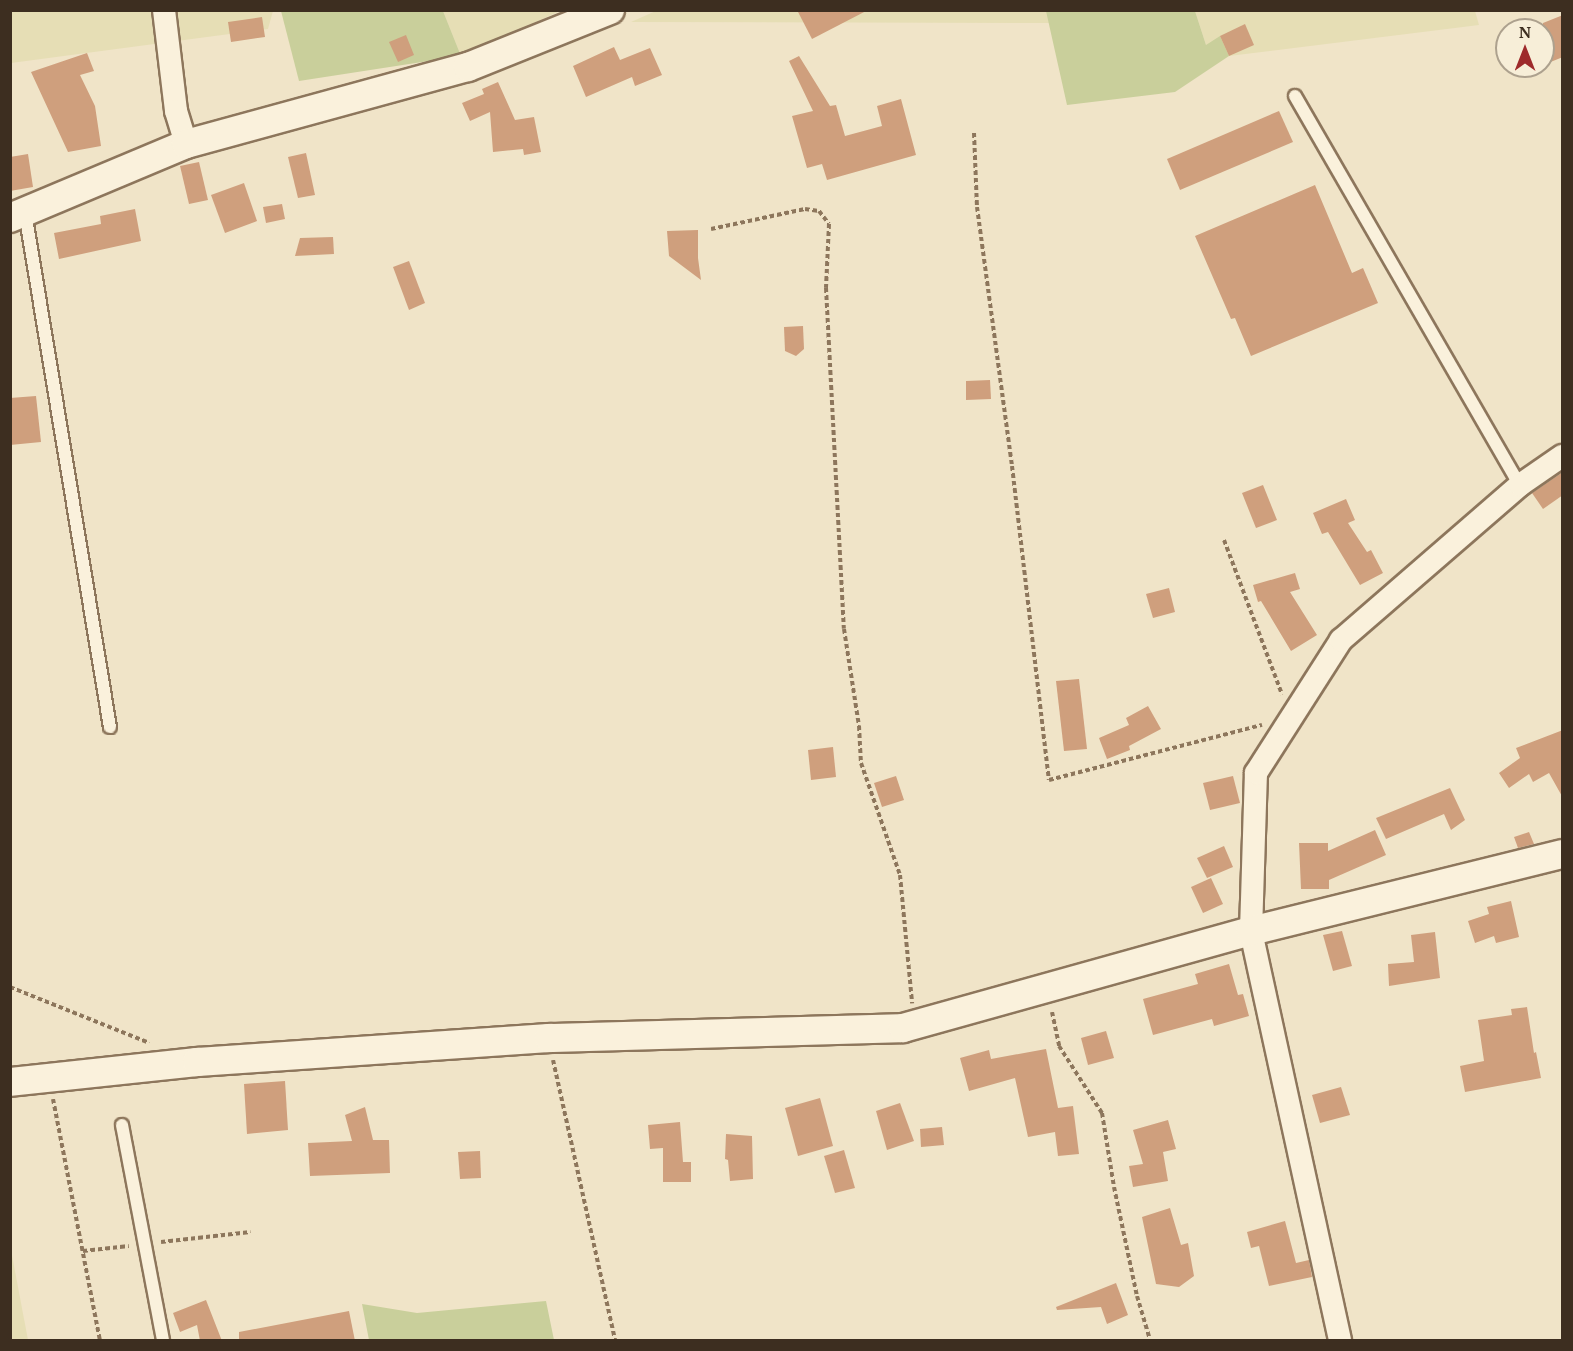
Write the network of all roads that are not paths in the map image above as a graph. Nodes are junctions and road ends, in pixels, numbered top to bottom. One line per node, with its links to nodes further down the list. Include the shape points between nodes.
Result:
1 (164, 10): 4 (street, via 176,111)
2 (610, 10): 4 (street, via 468,67)
3 (1295, 96): 7 (lane)
4 (186, 144): 5 (street)
5 (18, 215): 8 (lane)
6 (1563, 456): 7 (street)
7 (1520, 485): 10 (street, via 1341,640 1256,773)
8 (110, 727)
9 (1563, 854): 10 (street)
10 (1251, 931): 11 (street, via 914,1025 891,1028 549,1038 196,1062); 14 (street)
11 (10, 1082)
12 (122, 1125): 13 (lane)
13 (163, 1341)
14 (1340, 1341)

